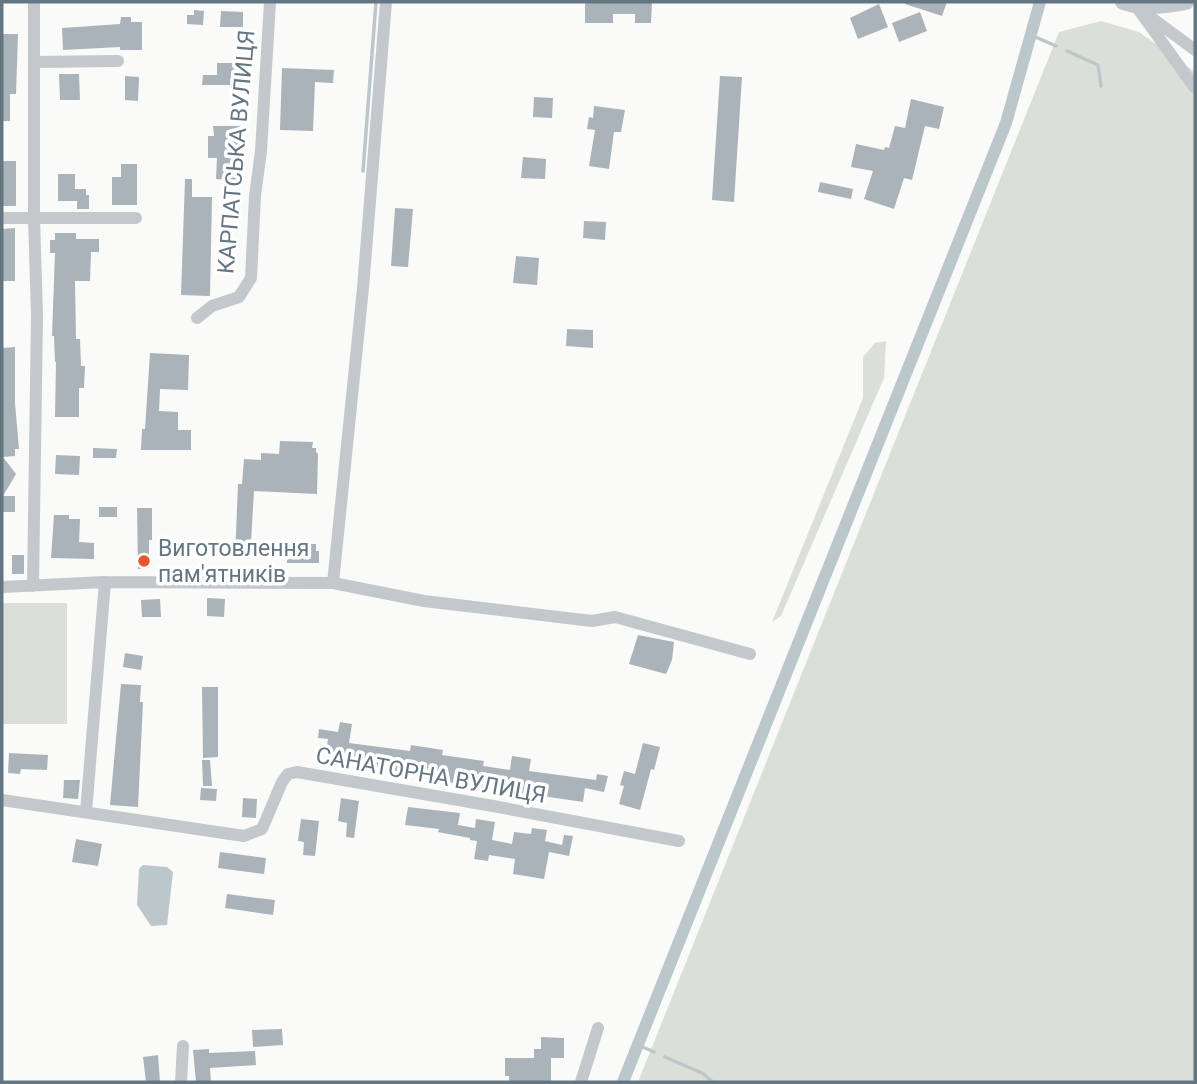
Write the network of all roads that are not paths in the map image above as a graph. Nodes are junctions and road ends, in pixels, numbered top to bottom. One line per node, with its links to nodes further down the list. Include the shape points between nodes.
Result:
1 (34, 2): 8 (street)
2 (270, 2): 13 (street, КАРПАТСЬКА ВУЛИЦЯ, via 251,278 239,297 212,306)
3 (386, 2): 15 (street)
4 (1186, 2): 5 (street)
5 (1129, 4): 6 (street); 9 (street)
6 (1195, 50)
7 (118, 61): 8 (street)
8 (34, 62): 11 (street)
9 (1195, 88)
10 (2, 218): 11 (street)
11 (34, 218): 12 (street); 16 (street)
12 (136, 218)
13 (197, 318)
14 (105, 582): 15 (street); 16 (street); 20 (street)
15 (333, 583): 18 (street, via 424,601 592,621 615,617)
16 (33, 586): 17 (street)
17 (2, 587)
18 (750, 654)
19 (2, 800): 20 (street, САНАТОРНА ВУЛИЦЯ)
20 (86, 812): 21 (street, САНАТОРНА ВУЛИЦЯ, via 244,836 261,829 282,782 297,772)
21 (679, 841)
22 (598, 1028): 25 (street)
23 (183, 1046): 24 (street)
24 (181, 1082)
25 (581, 1082)

